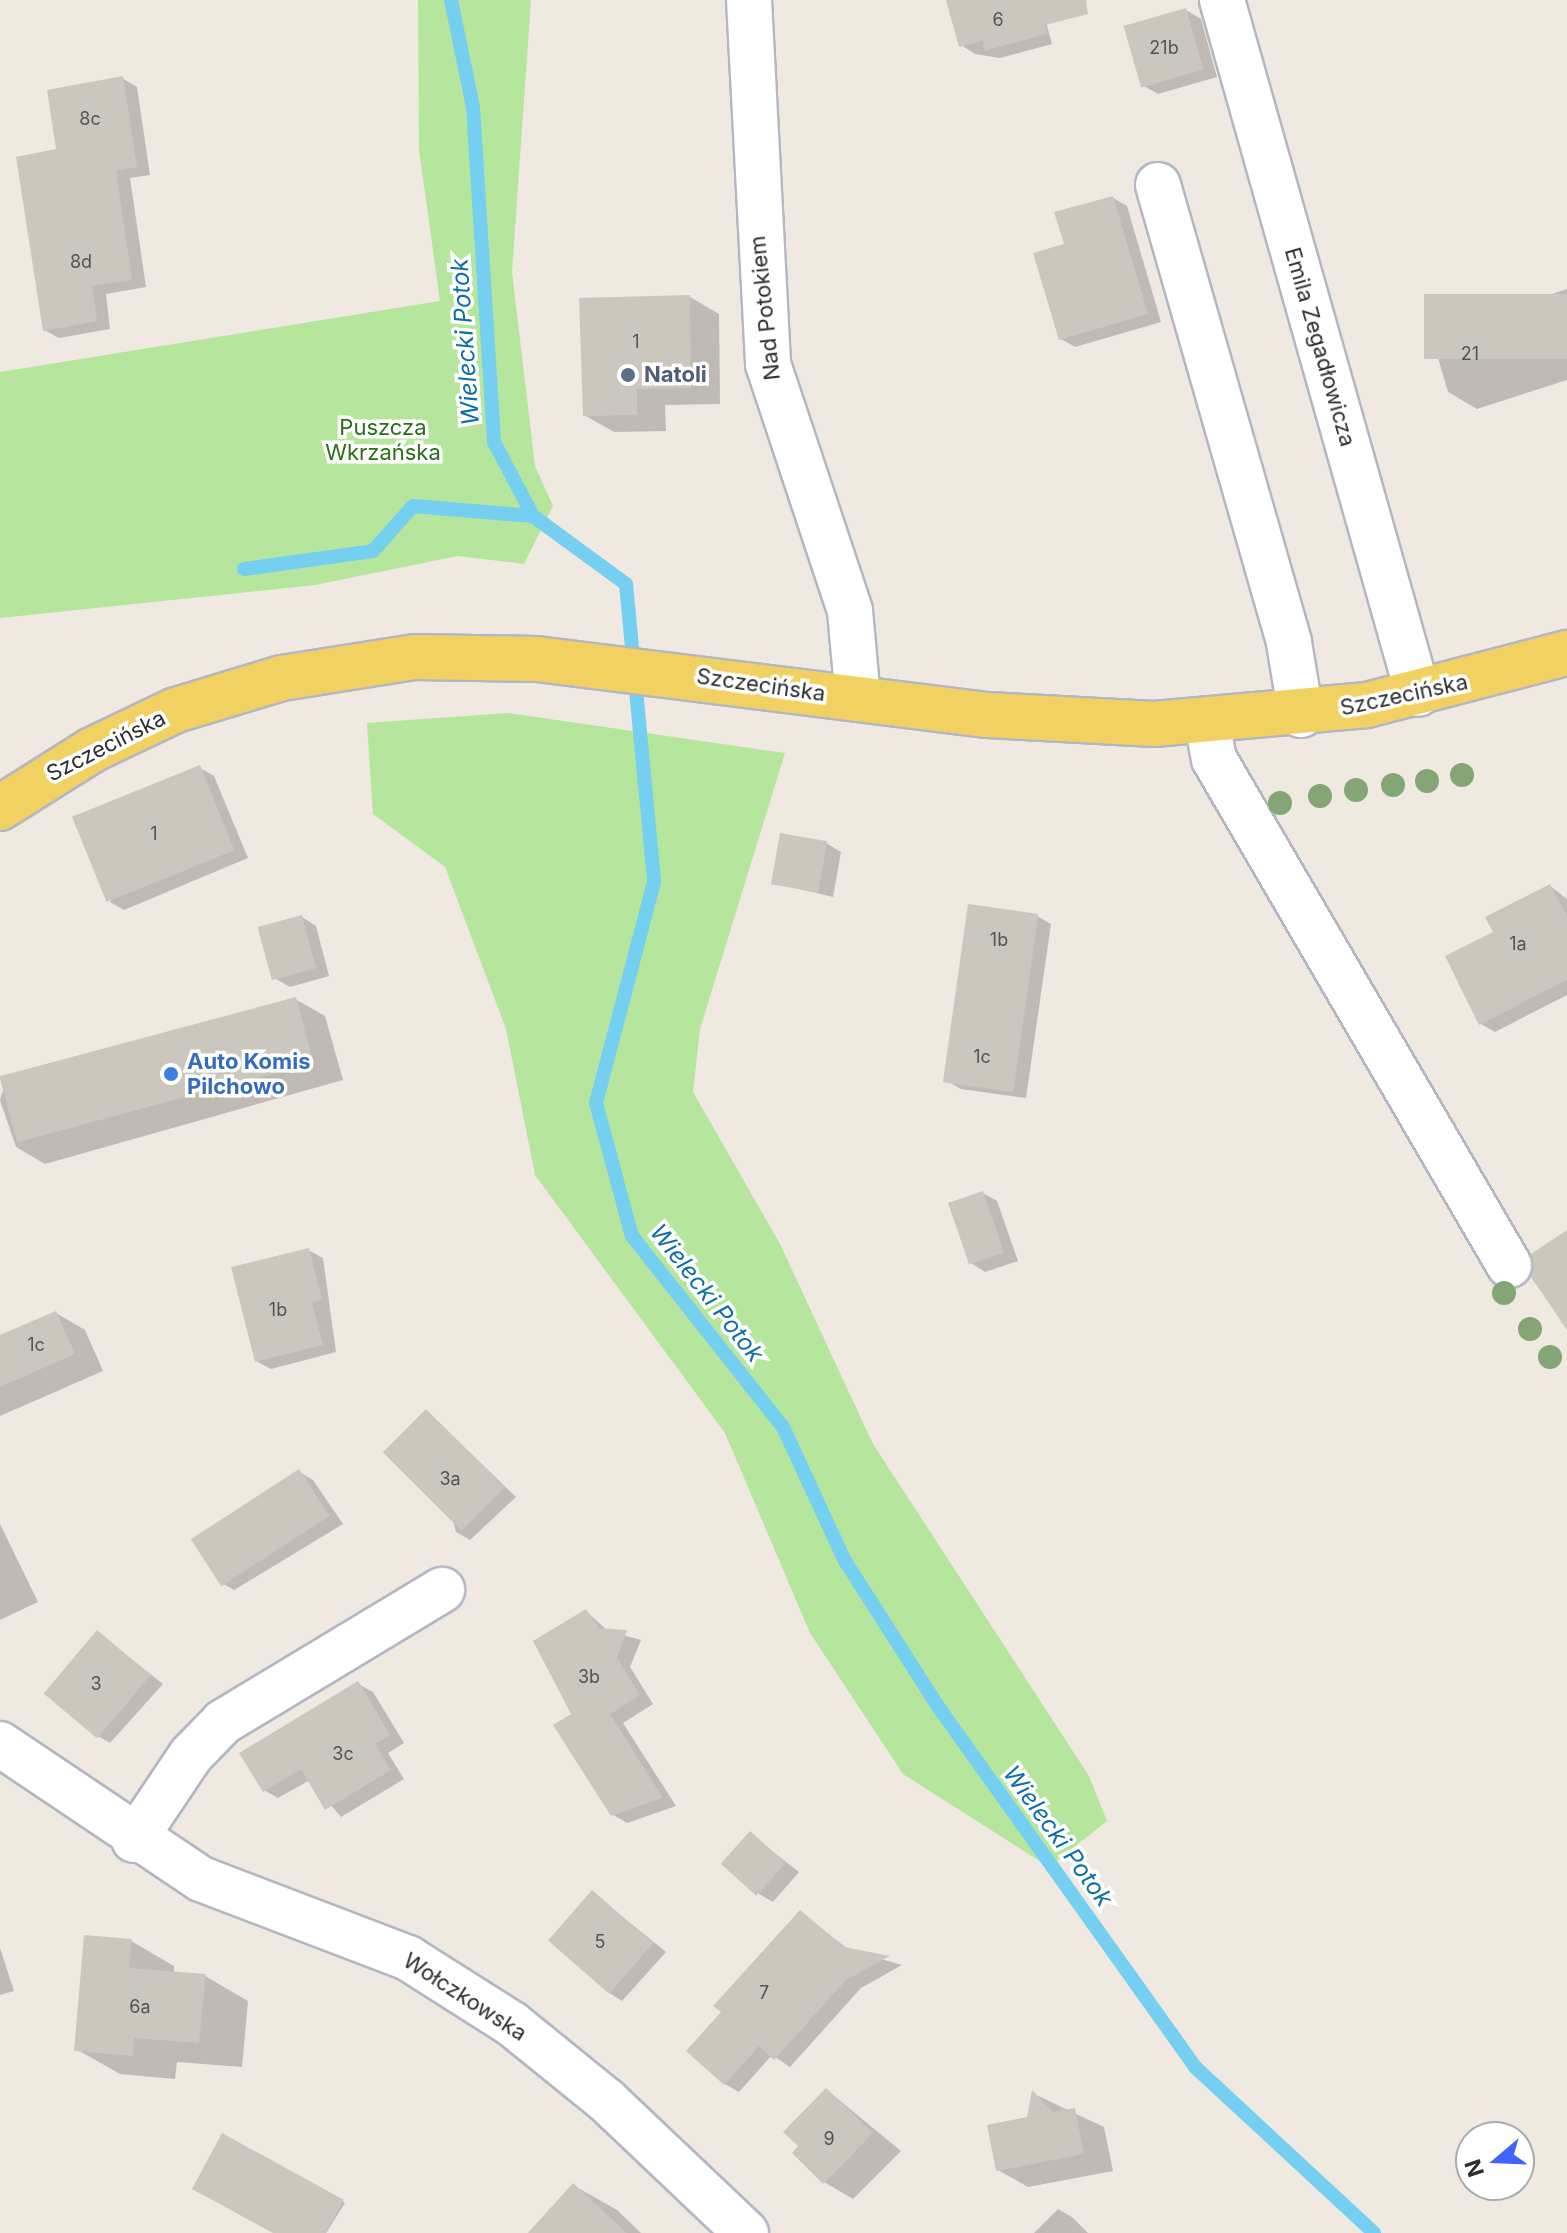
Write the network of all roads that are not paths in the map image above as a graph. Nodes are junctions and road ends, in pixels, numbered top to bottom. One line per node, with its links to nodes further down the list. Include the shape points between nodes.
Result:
1 (749, 0): 6 (street, Nad Potokiem, via 768,364 850,611)
2 (1222, 0): 5 (street, Emila Zegadłowicza)
3 (1158, 185): 7 (street, via 1289,643)
4 (1557, 656): 5 (main road, Szczecińska)
5 (1418, 694): 7 (main road, Szczecińska)
6 (858, 699): 8 (main road, Szczecińska, via 1096,723); 9 (main road, Szczecińska, via 537,659 402,658 243,688 132,730)
7 (1301, 715): 8 (main road, Szczecińska)
8 (1207, 723): 10 (street, via 1214,759)
9 (0, 808)
10 (1509, 1265)
11 (442, 1590): 13 (street, via 223,1722 191,1755)
12 (0, 1744): 13 (street, Wołczkowska)
13 (134, 1840): 14 (street, Wołczkowska, via 201,1879 408,1958 512,2024 606,2100)
14 (746, 2233)

